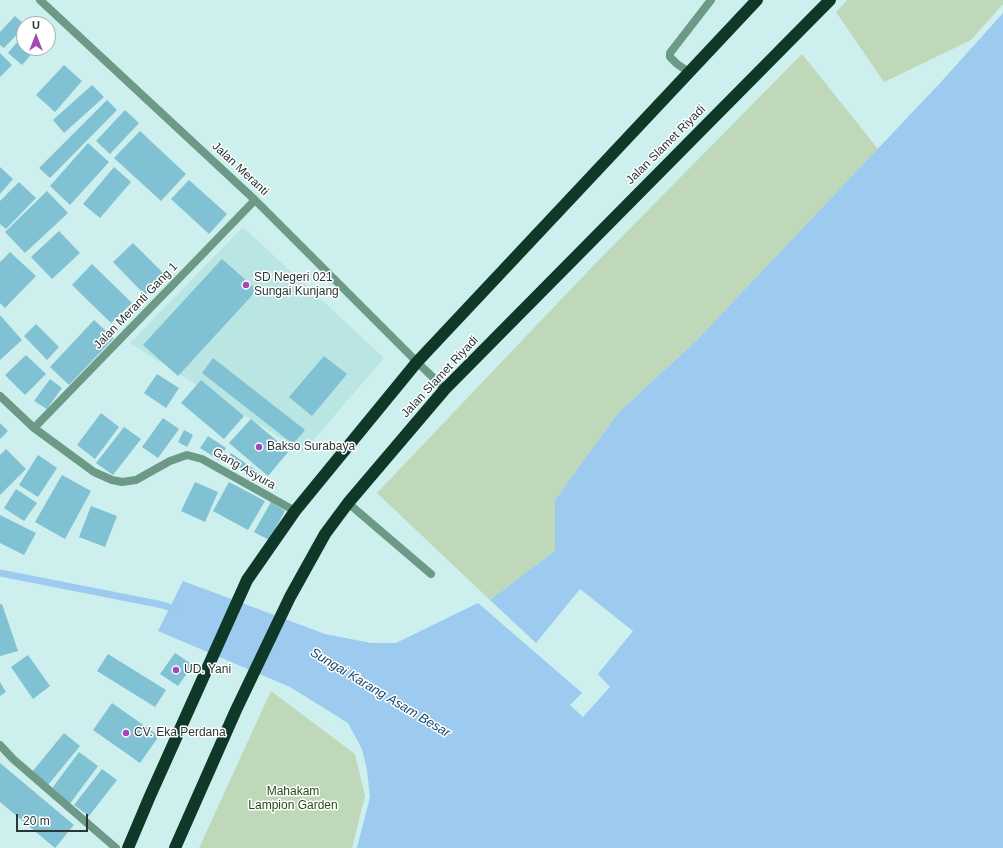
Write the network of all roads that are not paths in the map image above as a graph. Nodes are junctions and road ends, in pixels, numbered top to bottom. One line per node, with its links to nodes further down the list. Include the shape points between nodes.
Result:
1 (40, 0): 6 (street, Jalan Meranti)
2 (711, 0): 5 (street, via 670,53 670,57 677,64)
3 (758, 0): 5 (highway, Jalan Slamet Riyadi)
4 (830, 0): 8 (highway, Jalan Slamet Riyadi)
5 (689, 72): 7 (highway, Jalan Slamet Riyadi)
6 (255, 200): 7 (street, Jalan Meranti); 10 (street, Jalan Meranti Gang 1)
7 (417, 362): 8 (street, Jalan Meranti); 12 (highway, Jalan Slamet Riyadi)
8 (445, 389): 11 (highway, Jalan Slamet Riyadi)
9 (0, 396): 10 (street, Gang Asyura)
10 (34, 428): 12 (street, Gang Asyura, via 94,472 112,480 136,480 170,461 187,455 202,458)
11 (348, 503): 13 (street); 17 (highway, Jalan Slamet Riyadi, via 325,534 290,597 236,710)
12 (294, 511): 16 (highway, Jalan Slamet Riyadi, via 247,580)
13 (431, 574)
14 (0, 745): 15 (street)
15 (116, 848)
16 (128, 848)
17 (175, 848)

